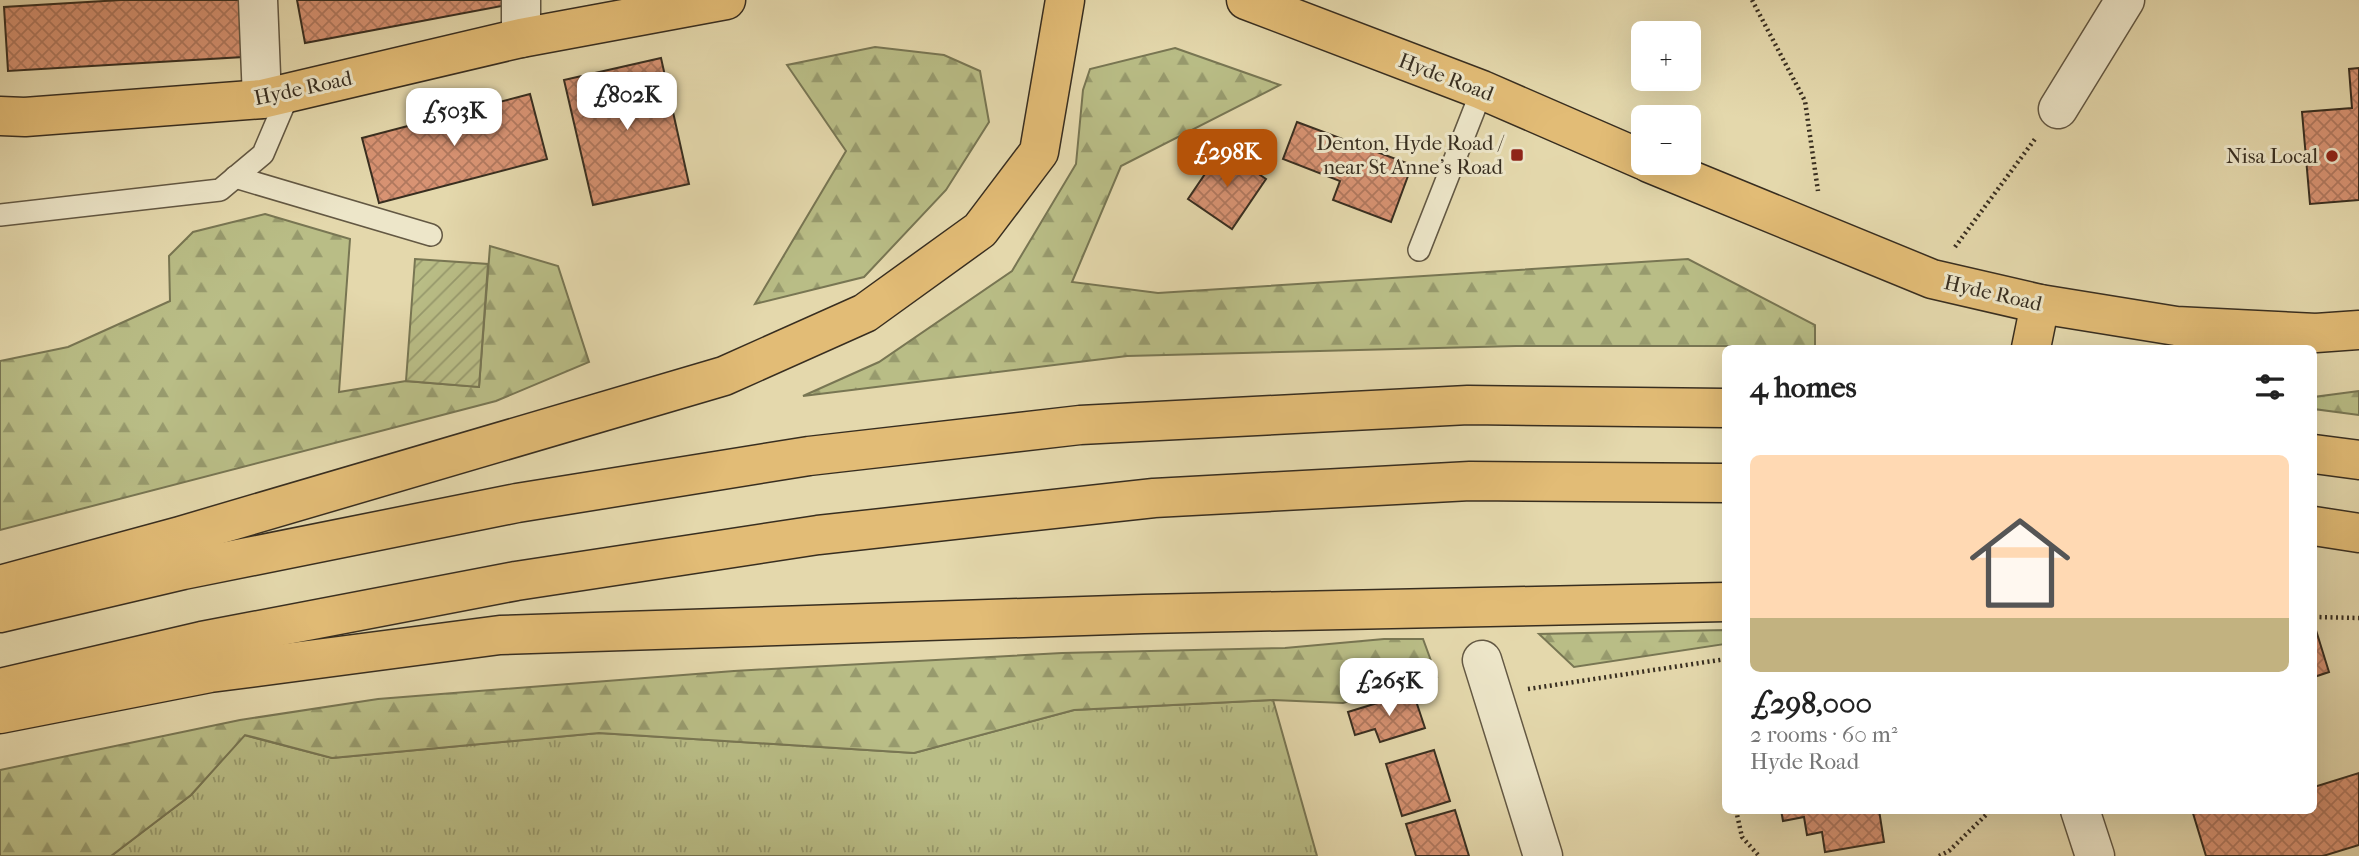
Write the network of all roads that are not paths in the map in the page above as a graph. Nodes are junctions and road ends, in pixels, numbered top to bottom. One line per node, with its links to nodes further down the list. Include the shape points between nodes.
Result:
1 (258, 0): 9 (street)
2 (521, 0): 7 (street)
3 (726, 0): 7 (main road, Hyde Road)
4 (1065, 0): 27 (main road, via 1039,152 980,230 865,313 724,376)
5 (1247, 0): 8 (main road, Hyde Road)
6 (2126, 0): 10 (street)
7 (521, 38): 9 (main road, Hyde Road)
8 (1482, 90): 12 (main road, Hyde Road); 17 (lane)
9 (275, 96): 11 (main road, Hyde Road); 14 (lane, via 263,154)
10 (2058, 109)
11 (0, 116)
12 (1631, 155)
13 (1678, 175): 18 (main road, Hyde Road, via 1931,279)
14 (235, 177): 15 (lane, via 220,190); 16 (lane)
15 (0, 215)
16 (432, 235)
17 (1419, 250)
18 (2040, 304): 19 (main road, Hyde Road, via 2176,326 2316,333); 20 (main road)
19 (2359, 330)
20 (2032, 345)
21 (1722, 408): 27 (main road, via 1468,405 1080,425 809,456)
22 (2317, 454): 23 (main road)
23 (2359, 460)
24 (1722, 483): 31 (main road, via 1470,481 1154,498 818,535 516,581)
25 (2317, 526): 26 (main road)
26 (2359, 533)
27 (181, 553): 28 (main road); 30 (main road)
28 (0, 585)
29 (1722, 602): 31 (main road, via 1130,614 500,635)
30 (0, 613)
31 (206, 657): 33 (main road); 34 (main road)
32 (1487, 677): 36 (street)
33 (0, 688)
34 (0, 714)
35 (2081, 814): 37 (street)
36 (1543, 856)
37 (2095, 856)

